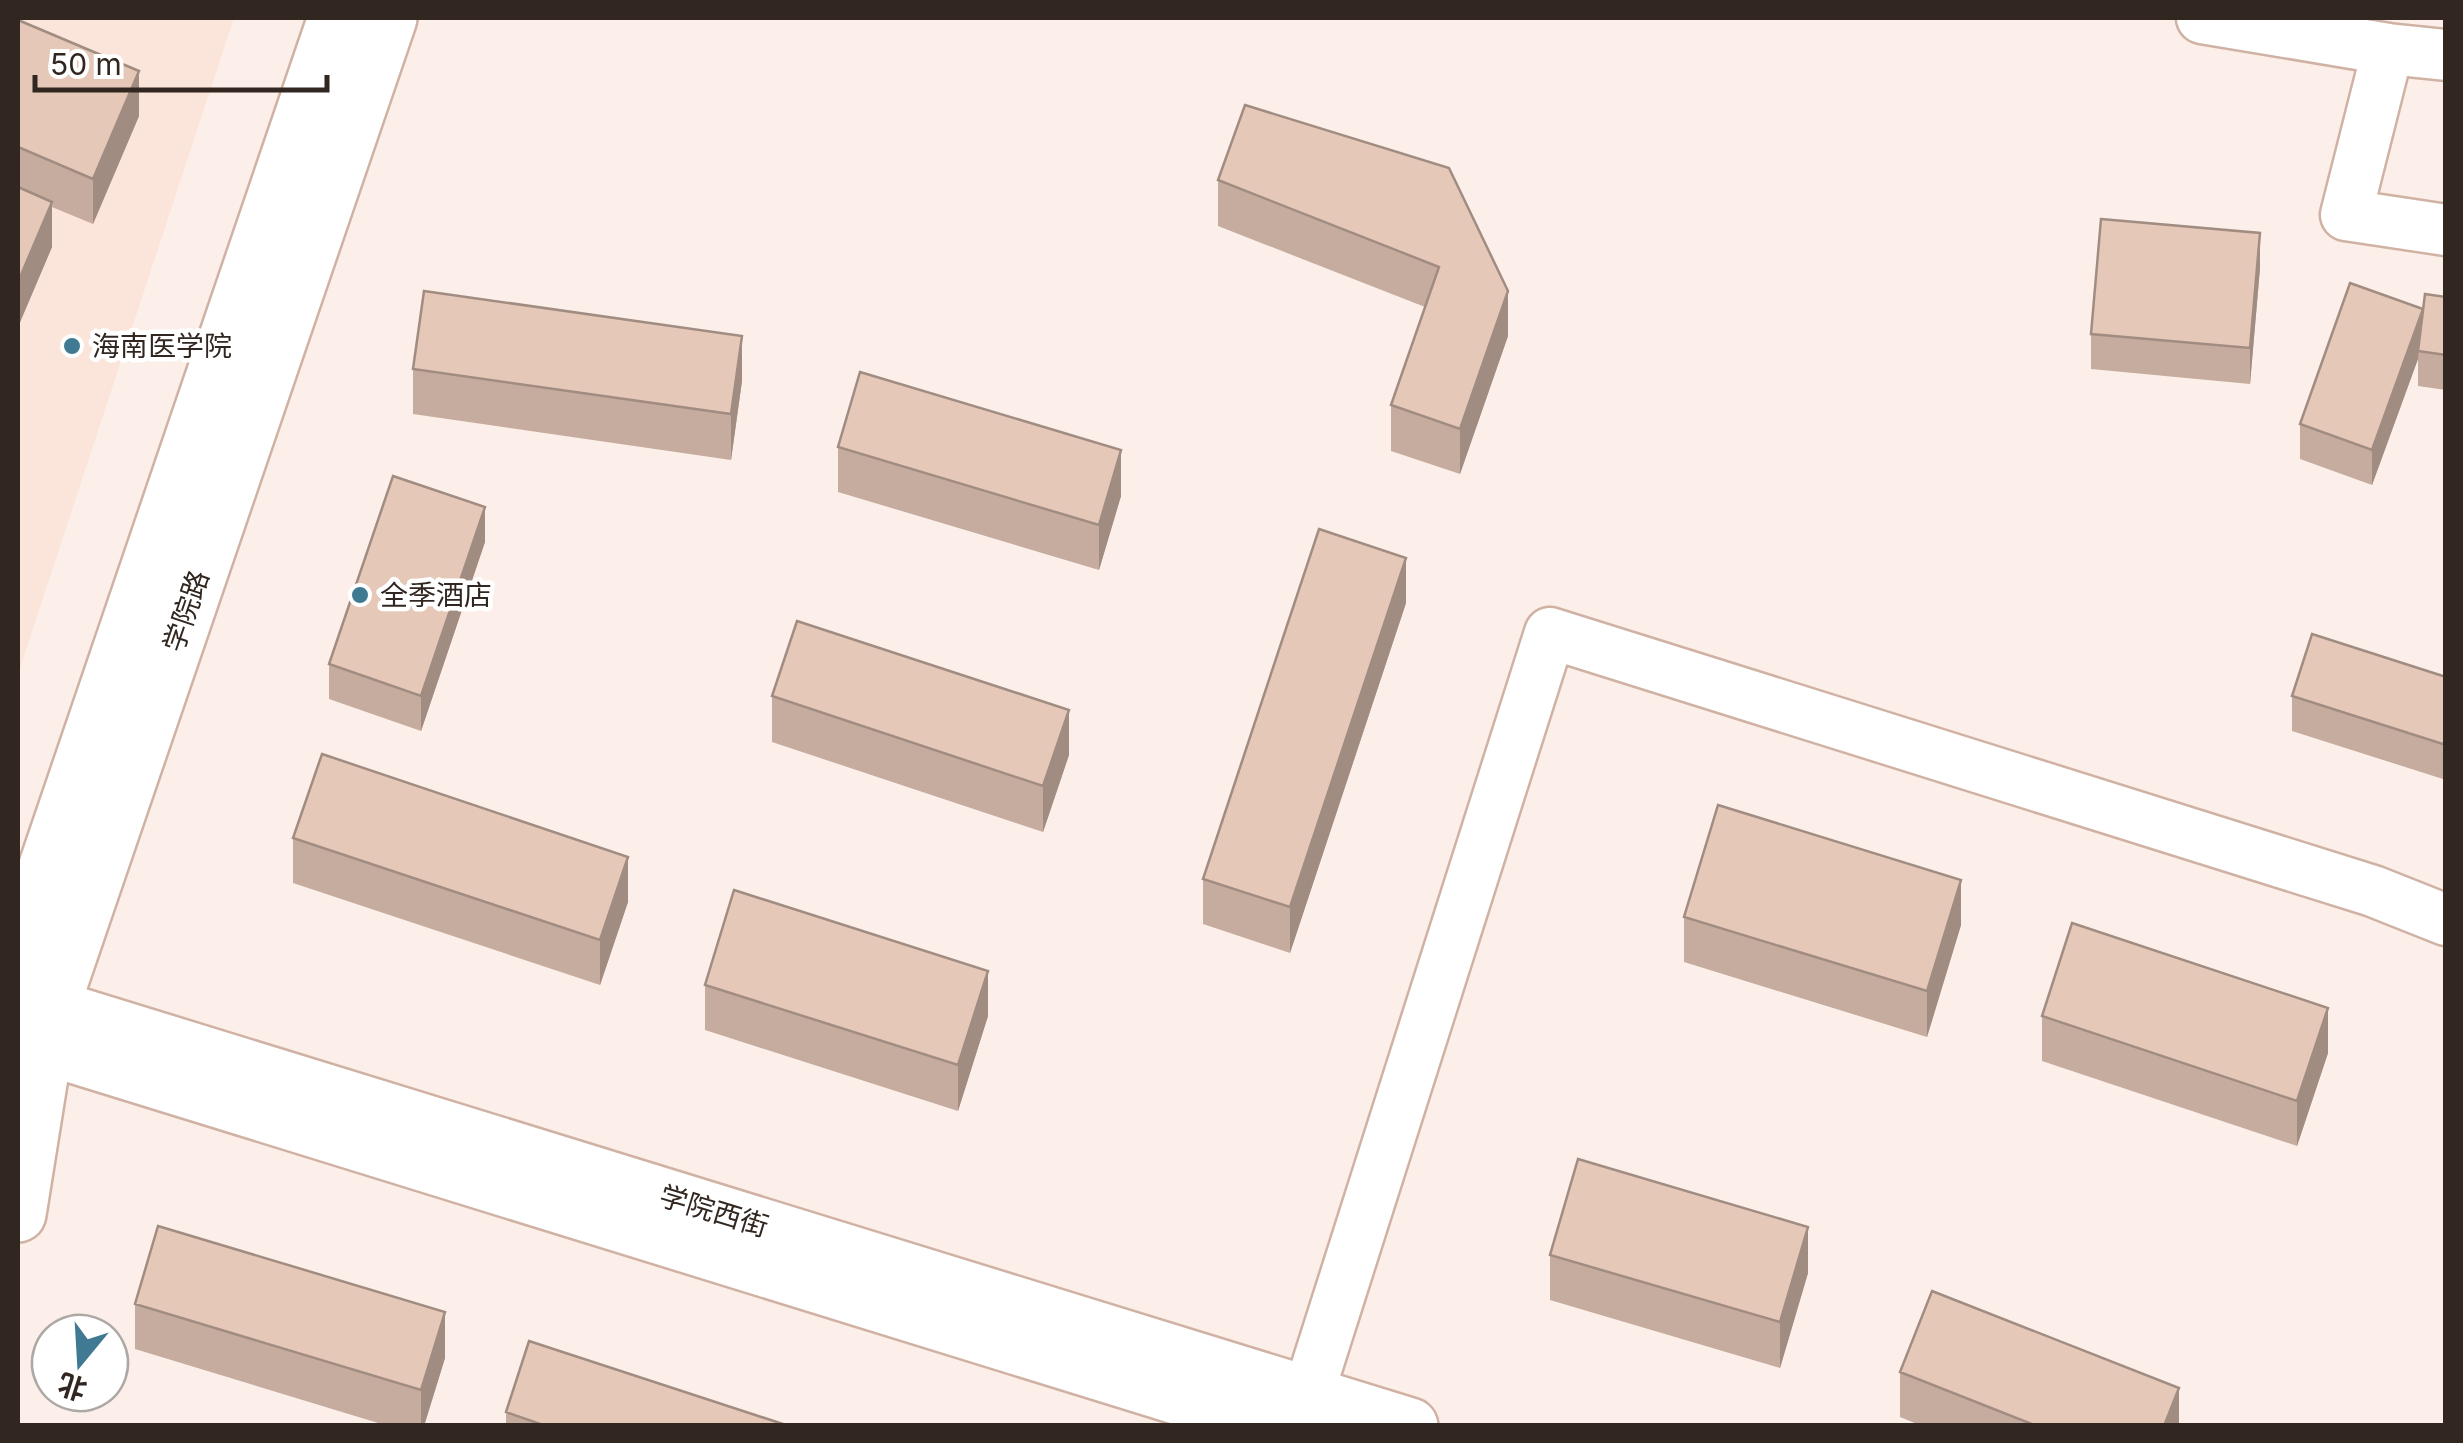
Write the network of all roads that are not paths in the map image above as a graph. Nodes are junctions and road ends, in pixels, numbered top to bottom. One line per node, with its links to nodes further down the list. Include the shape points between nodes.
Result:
1 (336, 18): 8 (main road, 学院路)
2 (389, 18): 9 (main road, 学院路)
3 (2202, 18): 4 (street)
4 (2388, 49): 5 (street); 6 (street, via 2346,214)
5 (2446, 55)
6 (2446, 230)
7 (2446, 920): 11 (street, via 1550,634)
8 (18, 951)
9 (33, 1022): 10 (main road, 学院路); 11 (main road, 学院西街)
10 (18, 1214)
11 (1293, 1415): 12 (main road, 学院西街)
12 (1410, 1426)

